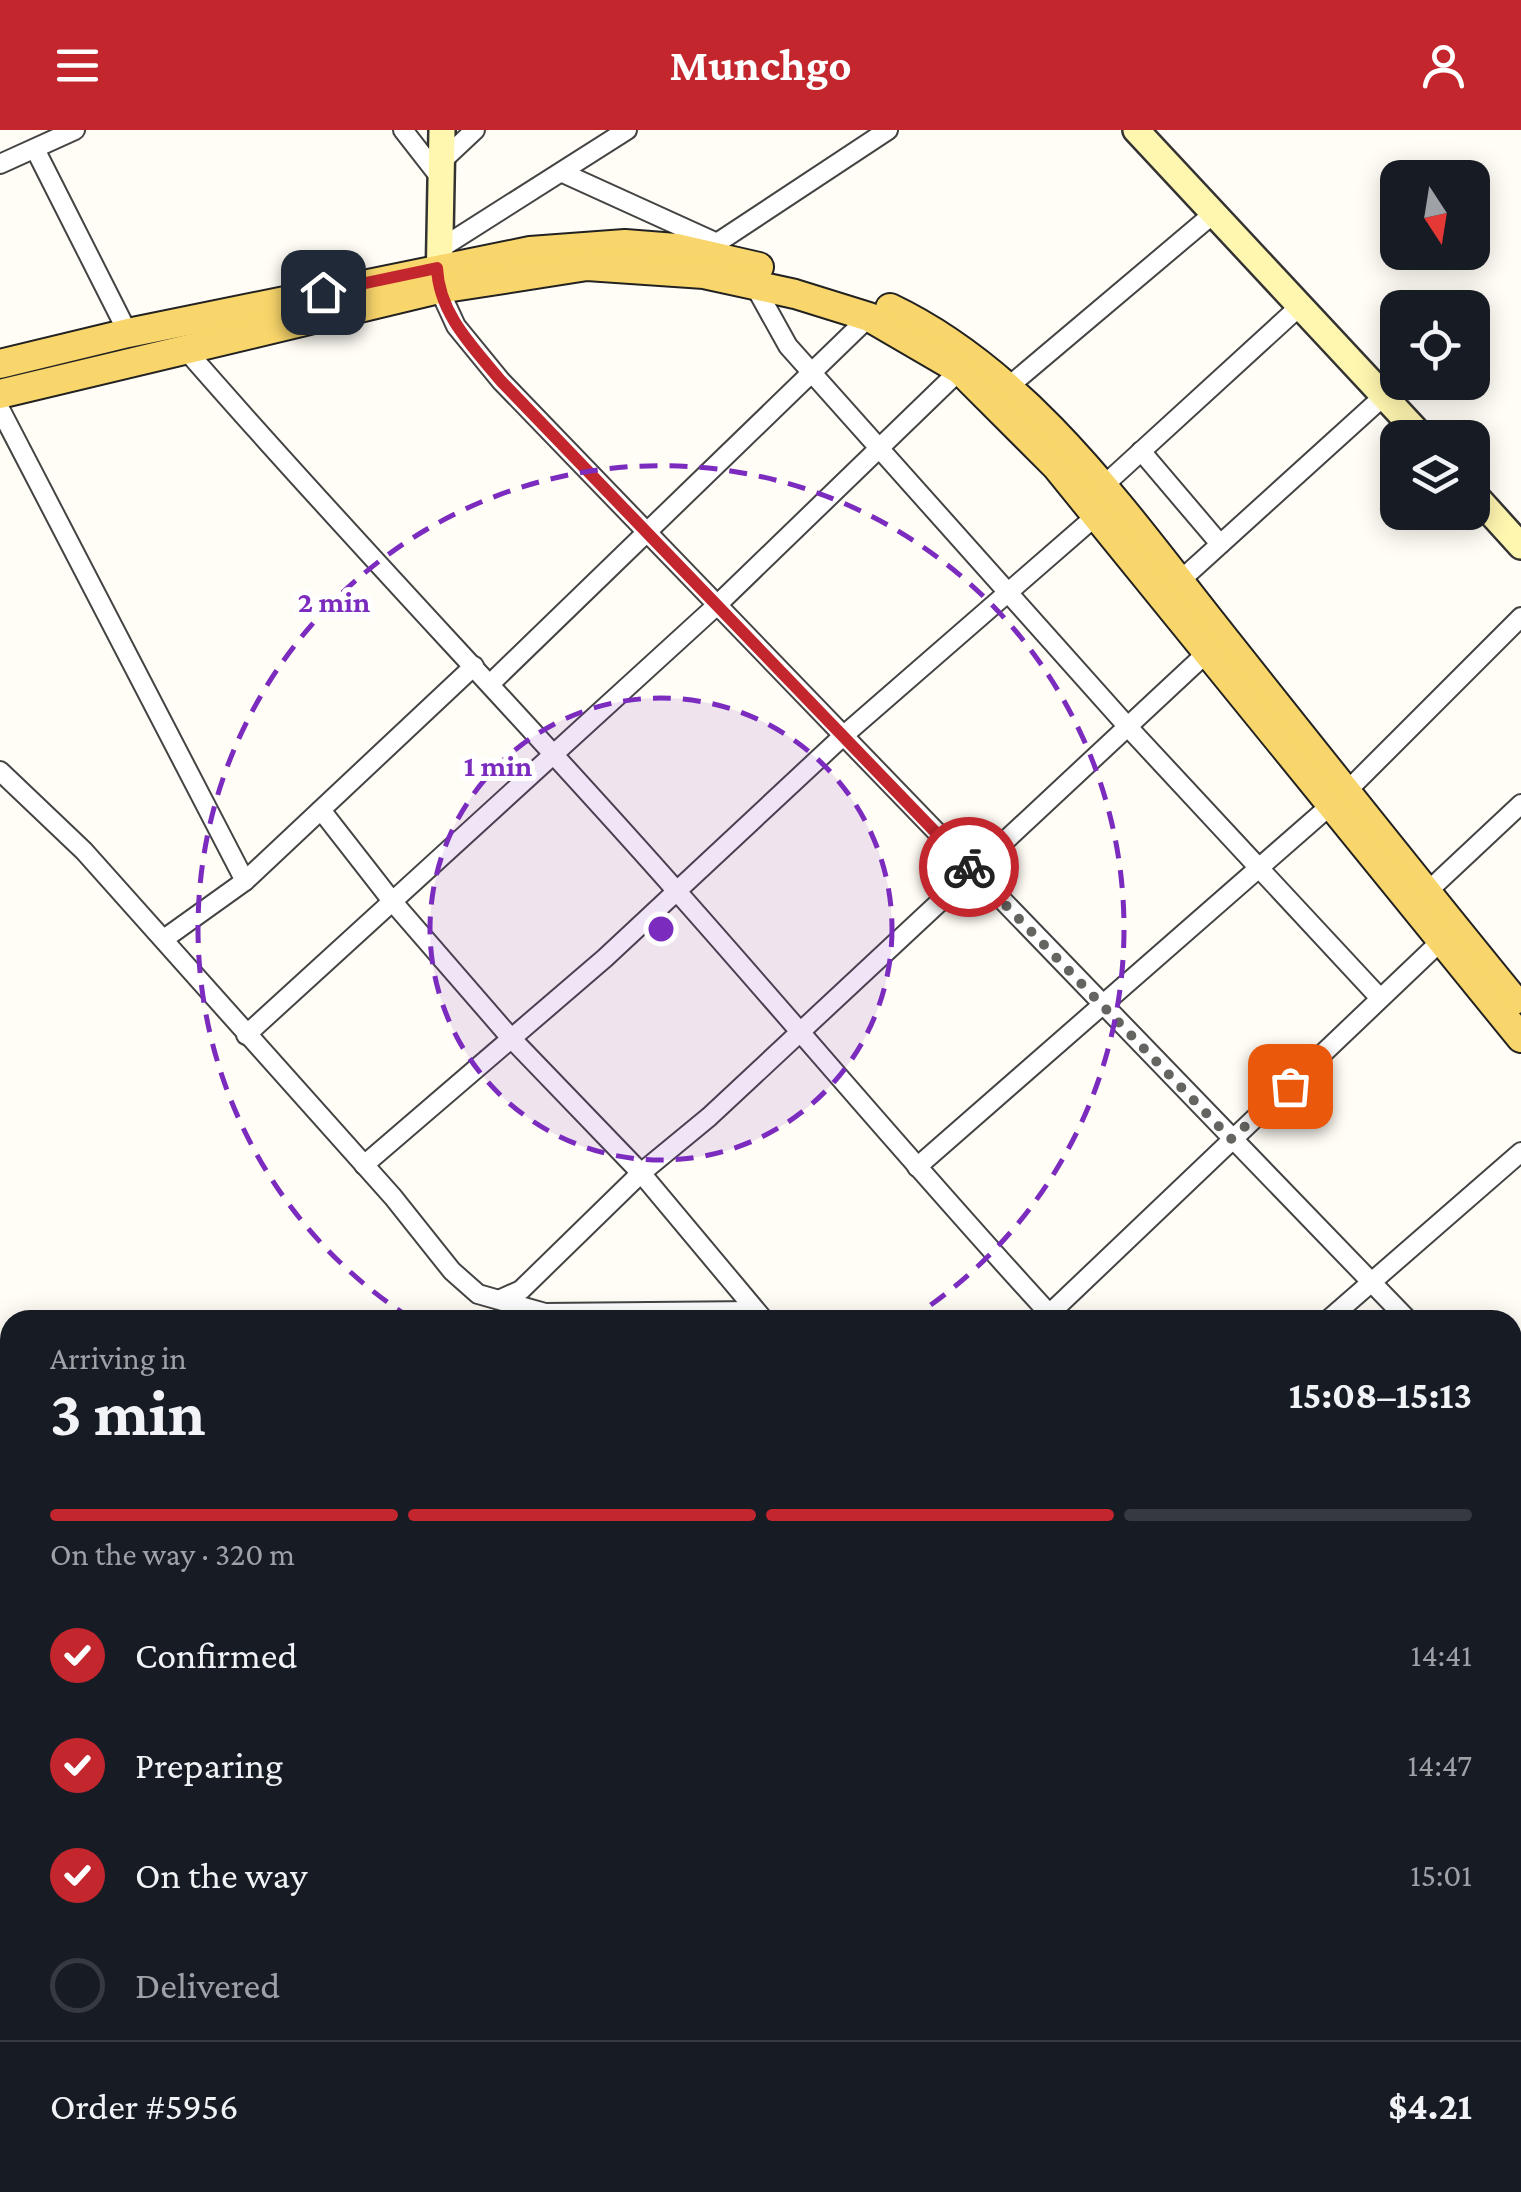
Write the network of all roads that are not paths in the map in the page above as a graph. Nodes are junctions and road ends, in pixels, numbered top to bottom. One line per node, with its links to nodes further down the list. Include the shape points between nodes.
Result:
1 (75, 130): 8 (street)
2 (403, 130): 10 (street)
3 (442, 130): 10 (street)
4 (475, 130): 10 (street)
5 (627, 130): 11 (street)
6 (888, 130): 13 (street)
7 (1136, 130): 12 (street)
8 (40, 141): 9 (street); 18 (street)
9 (0, 164)
10 (442, 170): 14 (street)
11 (563, 173): 13 (street); 14 (street)
12 (1213, 214): 16 (street); 23 (street)
13 (711, 258): 14 (main road, via 625,244 530,251); 15 (main road); 23 (main road, via 883,305 931,327)
14 (438, 269): 18 (main road); 19 (main road); 34 (street, via 456,326)
15 (753, 283): 17 (main road); 22 (street, via 777,331)
16 (1300, 306): 24 (street); 31 (street)
17 (869, 317): 21 (main road); 22 (street)
18 (128, 333): 20 (main road)
19 (186, 350): 25 (main road); 42 (street, via 358,547)
20 (0, 364)
21 (960, 370): 30 (street); 32 (main road)
22 (812, 371): 30 (street); 34 (street)
23 (1008, 387): 32 (main road)
24 (1380, 391)
25 (0, 394)
26 (1380, 399): 35 (street)
27 (1389, 400): 29 (street)
28 (0, 410): 53 (street)
29 (1407, 420)
30 (880, 445): 38 (street); 39 (street)
31 (1141, 451): 32 (street); 35 (street)
32 (1099, 502): 37 (main road); 38 (street)
33 (1490, 512): 36 (street)
34 (647, 529): 39 (street); 43 (street)
35 (1220, 544): 37 (street)
36 (1521, 546)
37 (1172, 588): 41 (main road)
38 (1010, 591): 44 (street); 45 (street)
39 (716, 606): 45 (street); 46 (street)
40 (1521, 617): 48 (street)
41 (1216, 645): 44 (street); 48 (main road)
42 (474, 666): 43 (street); 50 (street)
43 (490, 684): 46 (street)
44 (1128, 727): 51 (street); 52 (street)
45 (844, 736): 52 (street); 54 (street)
46 (552, 753): 54 (street); 56 (street)
47 (0, 771): 57 (street)
48 (1340, 798): 51 (street); 55 (main road); 58 (main road)
49 (1521, 804): 55 (street)
50 (321, 810): 53 (street); 56 (street)
51 (1261, 868): 59 (street); 60 (street)
52 (974, 872): 60 (street); 62 (street)
53 (245, 881): 57 (street)
54 (675, 890): 62 (street); 64 (street)
55 (1428, 892): 61 (main road)
56 (392, 901): 63 (street); 64 (street)
57 (164, 939): 63 (street)
58 (1440, 941): 59 (street); 65 (main road)
59 (1378, 996): 66 (street)
60 (1102, 1003): 66 (street); 69 (street)
61 (1521, 1008)
62 (799, 1034): 69 (street); 70 (street)
63 (246, 1036): 68 (street)
64 (510, 1036): 68 (street); 70 (street)
65 (1521, 1038)
66 (1231, 1139): 71 (street); 76 (street)
67 (1521, 1152): 71 (street)
68 (364, 1165): 72 (street, via 452,1271 478,1294)
69 (916, 1167): 75 (street)
70 (642, 1173): 72 (street, via 521,1290); 74 (street)
71 (1370, 1283): 77 (street); 78 (street)
72 (502, 1298): 73 (street)
73 (536, 1310)
74 (755, 1310)
75 (1042, 1310)
76 (1057, 1310)
77 (1340, 1310)
78 (1398, 1310)

